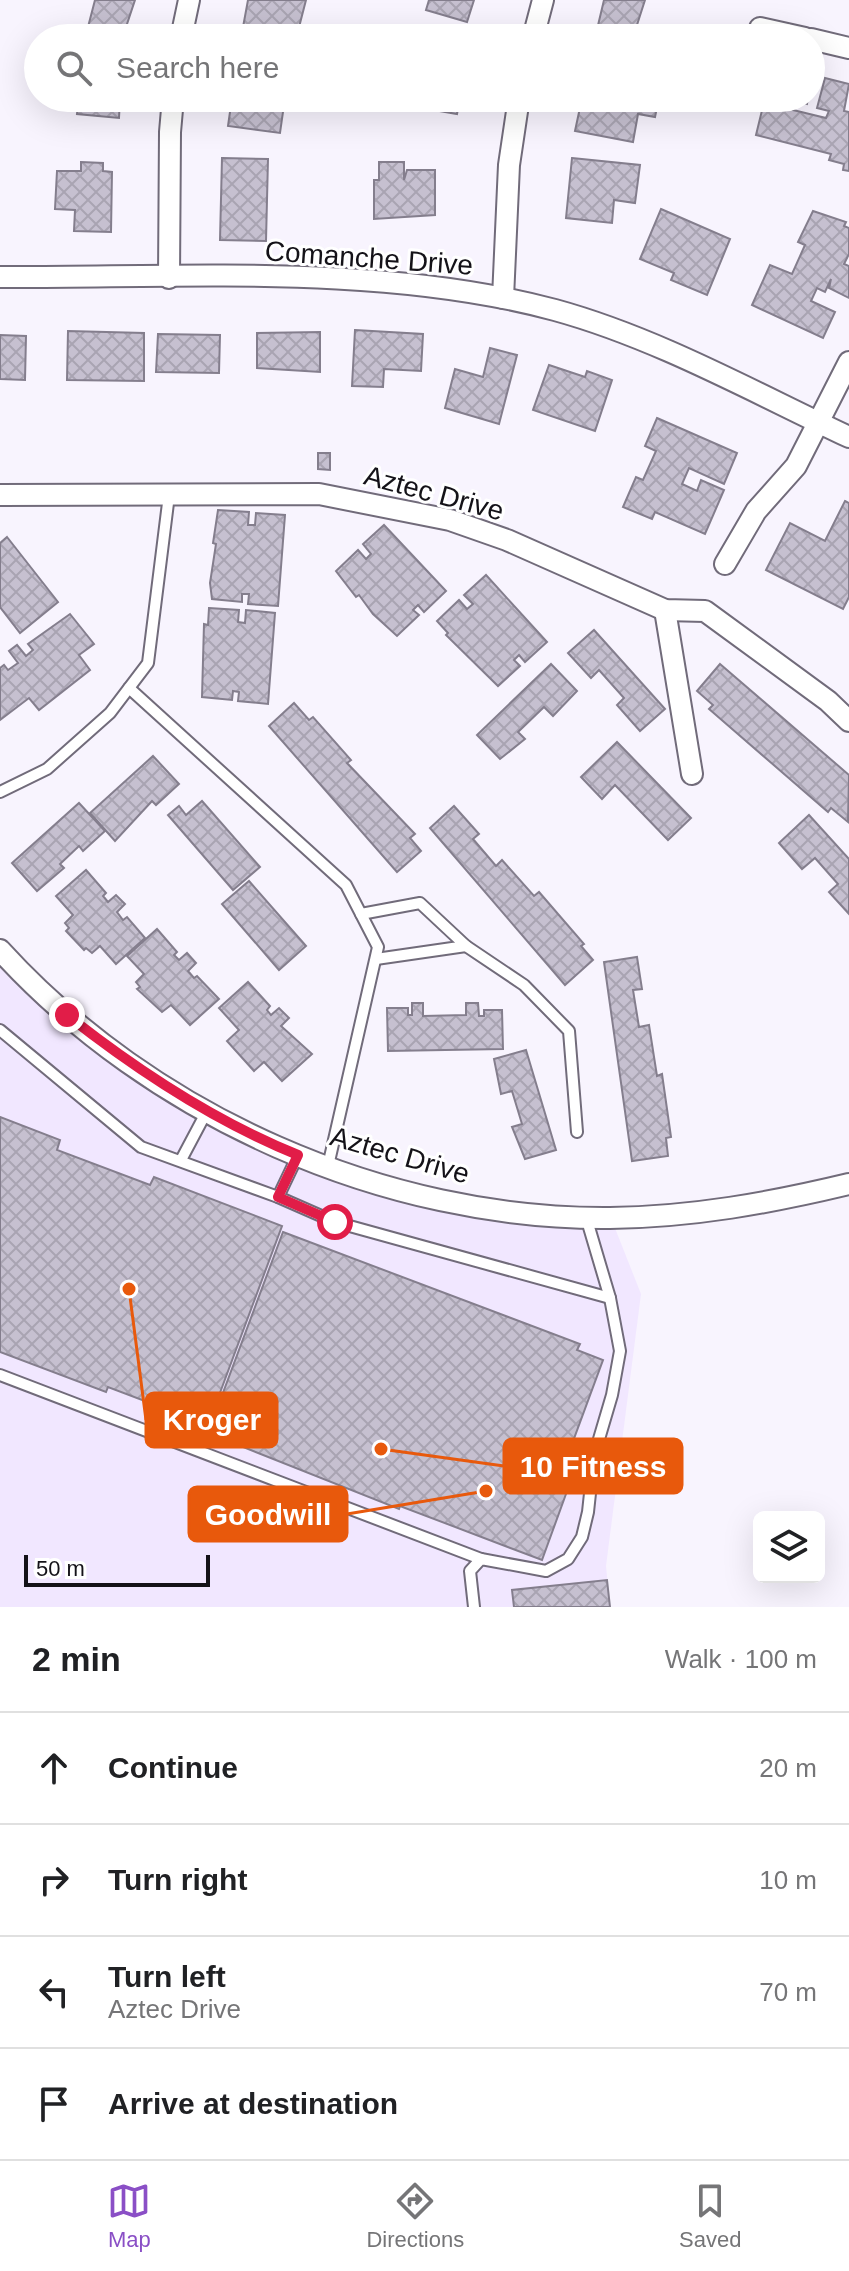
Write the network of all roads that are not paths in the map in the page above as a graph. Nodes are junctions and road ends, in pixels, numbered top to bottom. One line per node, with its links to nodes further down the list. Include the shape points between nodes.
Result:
1 (189, 0): 3 (street)
2 (543, 0): 4 (street)
3 (184, 24)
4 (537, 24)
5 (825, 42): 6 (street)
6 (849, 48)
7 (172, 112): 10 (street)
8 (517, 112): 11 (street)
9 (0, 277): 10 (street, Comanche Drive)
10 (169, 278): 11 (street, Comanche Drive, via 379,281)
11 (503, 298): 13 (street, Comanche Drive, via 616,330)
12 (849, 362): 13 (street)
13 (817, 422): 14 (street, Comanche Drive); 17 (street, via 796,466 756,511)
14 (849, 437)
15 (0, 495): 16 (street, Aztec Drive)
16 (169, 495): 18 (street, Aztec Drive, via 319,494 450,520); 19 (lane, via 148,663)
17 (725, 564)
18 (665, 610): 20 (street, Aztec Drive, via 705,611 719,618); 21 (street)
19 (129, 688): 22 (lane, via 110,713 47,769); 23 (lane, via 346,885)
20 (849, 721)
21 (692, 774)
22 (0, 792)
23 (361, 914): 24 (lane, via 420,903); 26 (lane, via 378,947)
24 (466, 946): 26 (lane); 29 (lane, via 524,985 569,1031)
25 (0, 950): 28 (street, Aztec Drive, via 67,1015)
26 (376, 959): 32 (lane)
27 (0, 1030): 31 (lane, via 141,1147)
28 (207, 1111): 30 (street, Aztec Drive); 31 (lane)
29 (577, 1132)
30 (298, 1155): 32 (street, Aztec Drive); 34 (lane)
31 (181, 1160): 34 (lane)
32 (328, 1166): 35 (street, Aztec Drive, via 412,1193)
33 (849, 1184): 35 (street, Aztec Drive, via 760,1205)
34 (278, 1197): 36 (lane, via 335,1222)
35 (586, 1217): 36 (lane)
36 (610, 1298): 38 (lane, via 620,1351 594,1456 582,1537 568,1559 546,1571)
37 (0, 1375): 38 (lane)
38 (481, 1559): 39 (lane, via 470,1571)
39 (474, 1607)

